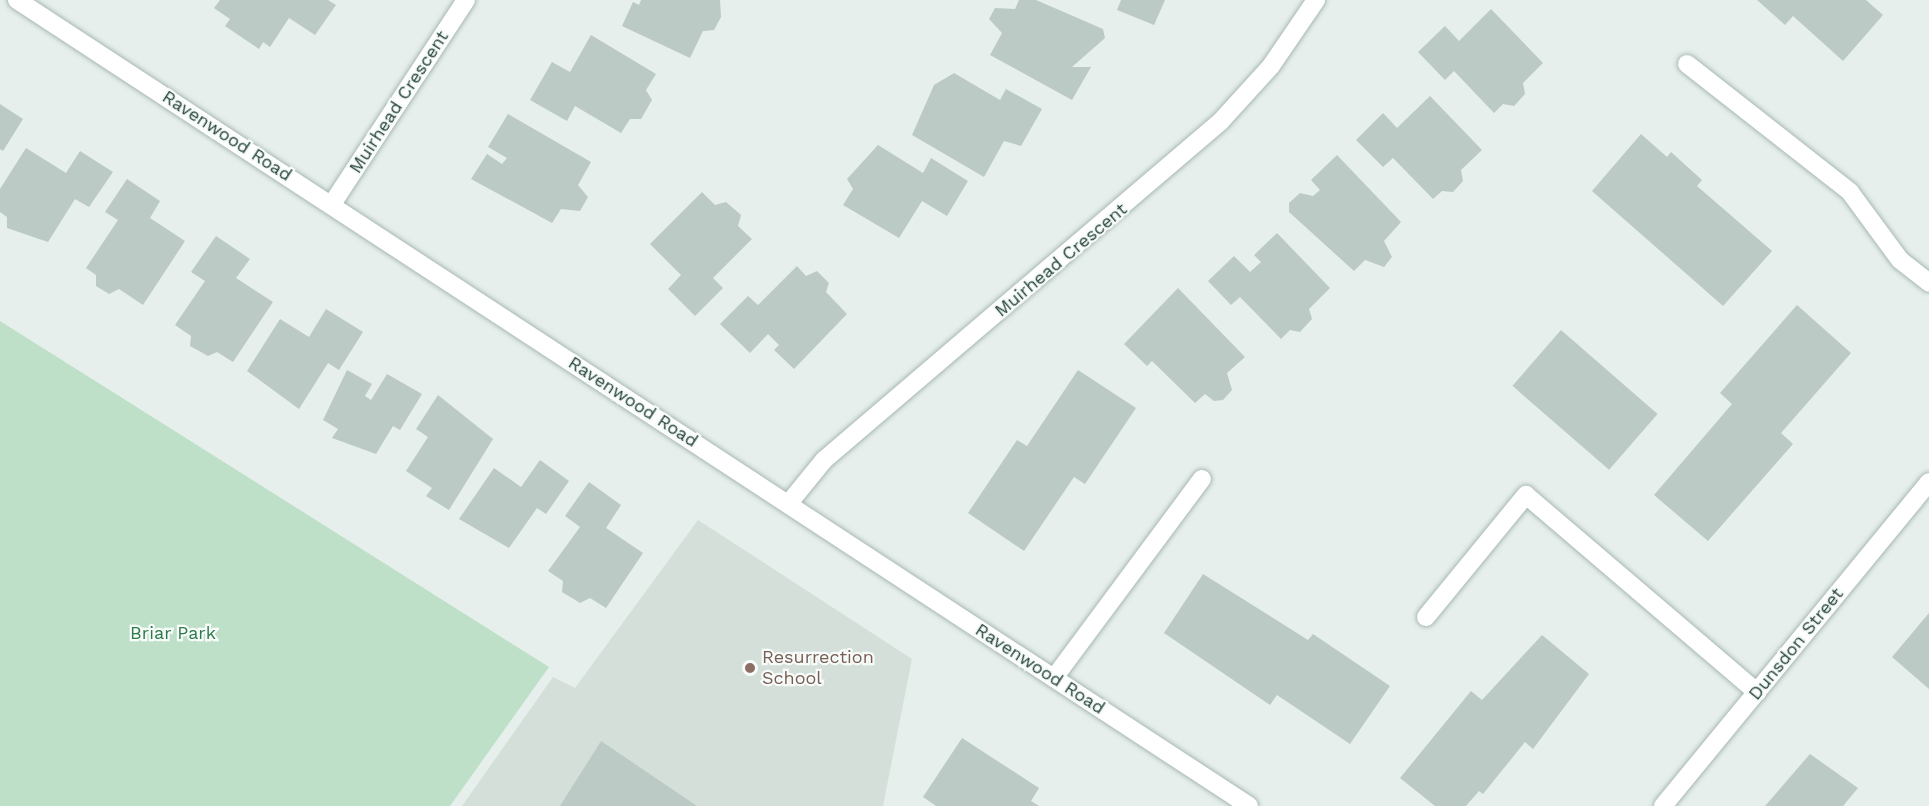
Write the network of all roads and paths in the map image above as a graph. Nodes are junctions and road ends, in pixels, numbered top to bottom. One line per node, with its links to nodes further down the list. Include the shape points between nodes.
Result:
1 (17, 0): 5 (street, Ravenwood Road)
2 (466, 0): 5 (street, Muirhead Crescent)
3 (1316, 0): 9 (street, Muirhead Crescent, via 1271,66 1221,121 824,460)
4 (1687, 64): 6 (street, via 1850,192 1900,260)
5 (332, 204): 9 (street, Ravenwood Road)
6 (1929, 283)
7 (1202, 479): 11 (street)
8 (1929, 483): 12 (street, Dunsdon Street)
9 (789, 503): 11 (street, Ravenwood Road)
10 (1426, 617): 12 (street, via 1526,495)
11 (1054, 678): 13 (street, Ravenwood Road)
12 (1757, 692): 14 (street, Dunsdon Street)
13 (1248, 806)
14 (1663, 806)

